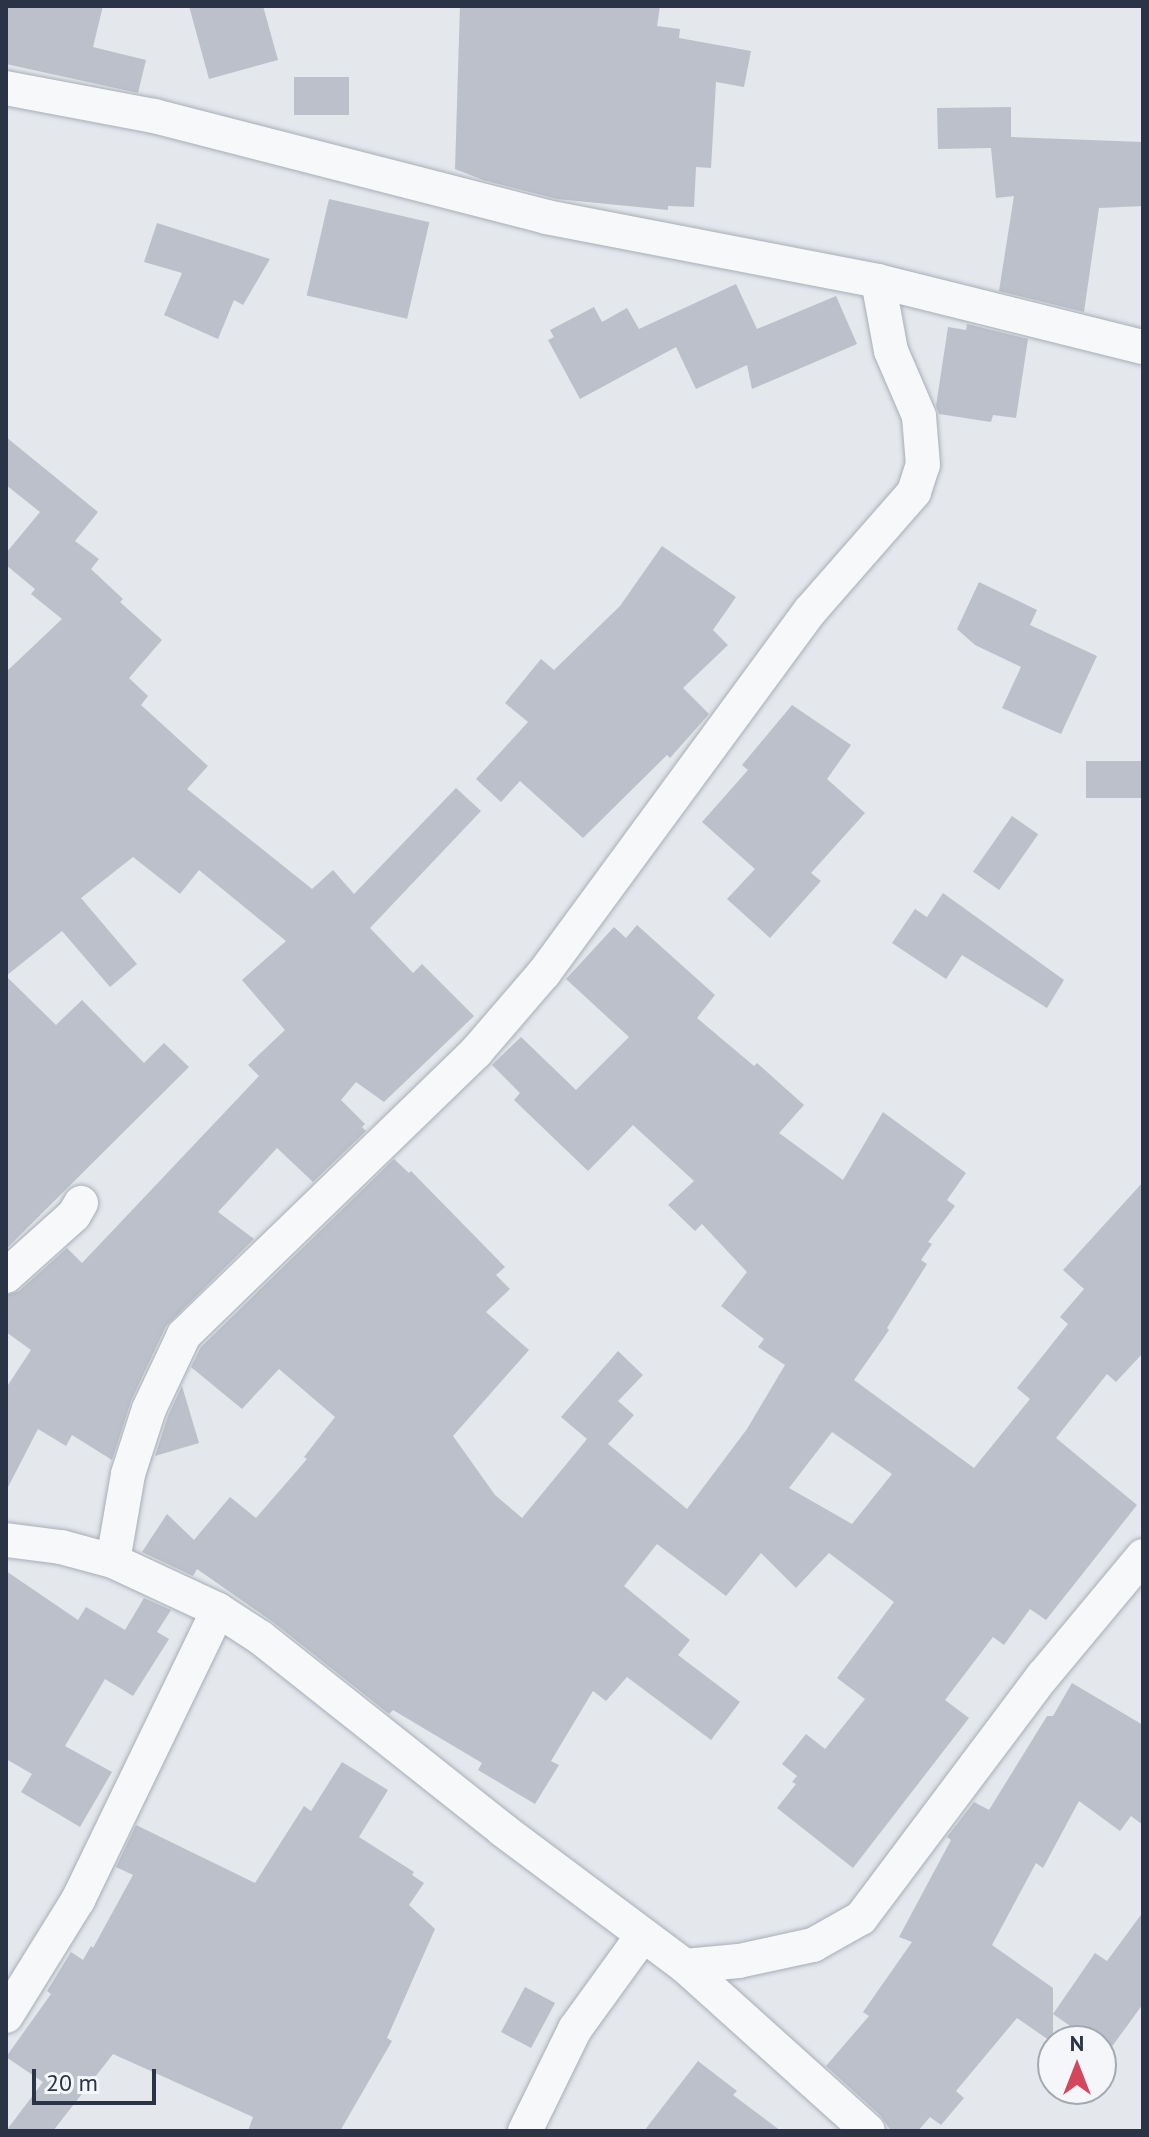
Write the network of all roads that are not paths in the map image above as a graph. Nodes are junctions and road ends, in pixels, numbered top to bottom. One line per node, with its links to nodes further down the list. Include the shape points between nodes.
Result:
1 (6, 88): 2 (street, via 154,116 546,217)
2 (878, 281): 3 (street); 8 (street, via 891,351 919,416 923,465 914,492 810,611 582,923 476,1052 184,1335 149,1409 128,1474)
3 (1143, 347)
4 (81, 1203): 5 (street)
5 (6, 1276)
6 (6, 1540): 8 (street)
7 (1143, 1556): 11 (street, via 1043,1676 861,1918 813,1945)
8 (113, 1561): 9 (street)
9 (218, 1610): 10 (street); 12 (street, via 78,1900)
10 (643, 1935): 11 (street); 13 (street, via 575,2029)
11 (685, 1966): 14 (street)
12 (6, 2016)
13 (525, 2131)
14 (868, 2131)

